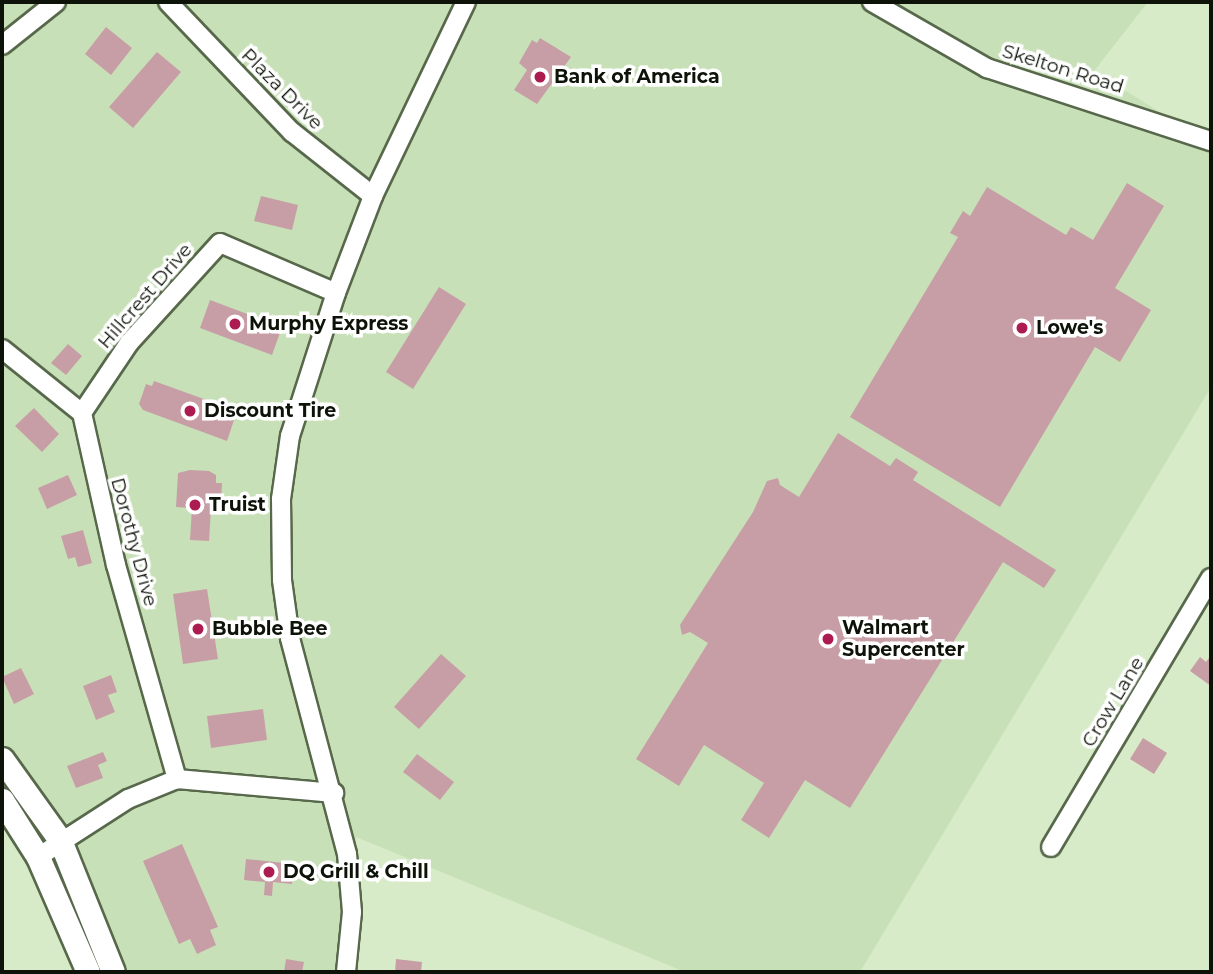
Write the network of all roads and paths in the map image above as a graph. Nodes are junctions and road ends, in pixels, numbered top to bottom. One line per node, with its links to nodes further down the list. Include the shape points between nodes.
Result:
1 (56, 2): 5 (street)
2 (168, 2): 7 (street, Plaza Drive, via 292,132)
3 (466, 2): 7 (street)
4 (872, 2): 6 (street, Skelton Road, via 987,68)
5 (2, 45)
6 (1211, 140)
7 (373, 196): 8 (street)
8 (336, 293): 10 (street, Hillcrest Drive, via 220,243 129,343); 14 (street, via 290,436 279,530 290,638)
9 (2, 349): 10 (street)
10 (82, 413): 13 (street, Dorothy Drive, via 116,565)
11 (1211, 578): 17 (street, Crow Lane)
12 (2, 759): 16 (main road)
13 (177, 779): 14 (street); 16 (street, via 146,789)
14 (334, 793): 21 (street, via 347,853 352,912)
15 (2, 800): 18 (main road)
16 (60, 840): 18 (street); 20 (main road)
17 (1051, 847)
18 (38, 857): 19 (main road)
19 (88, 972)
20 (113, 972)
21 (346, 972)

